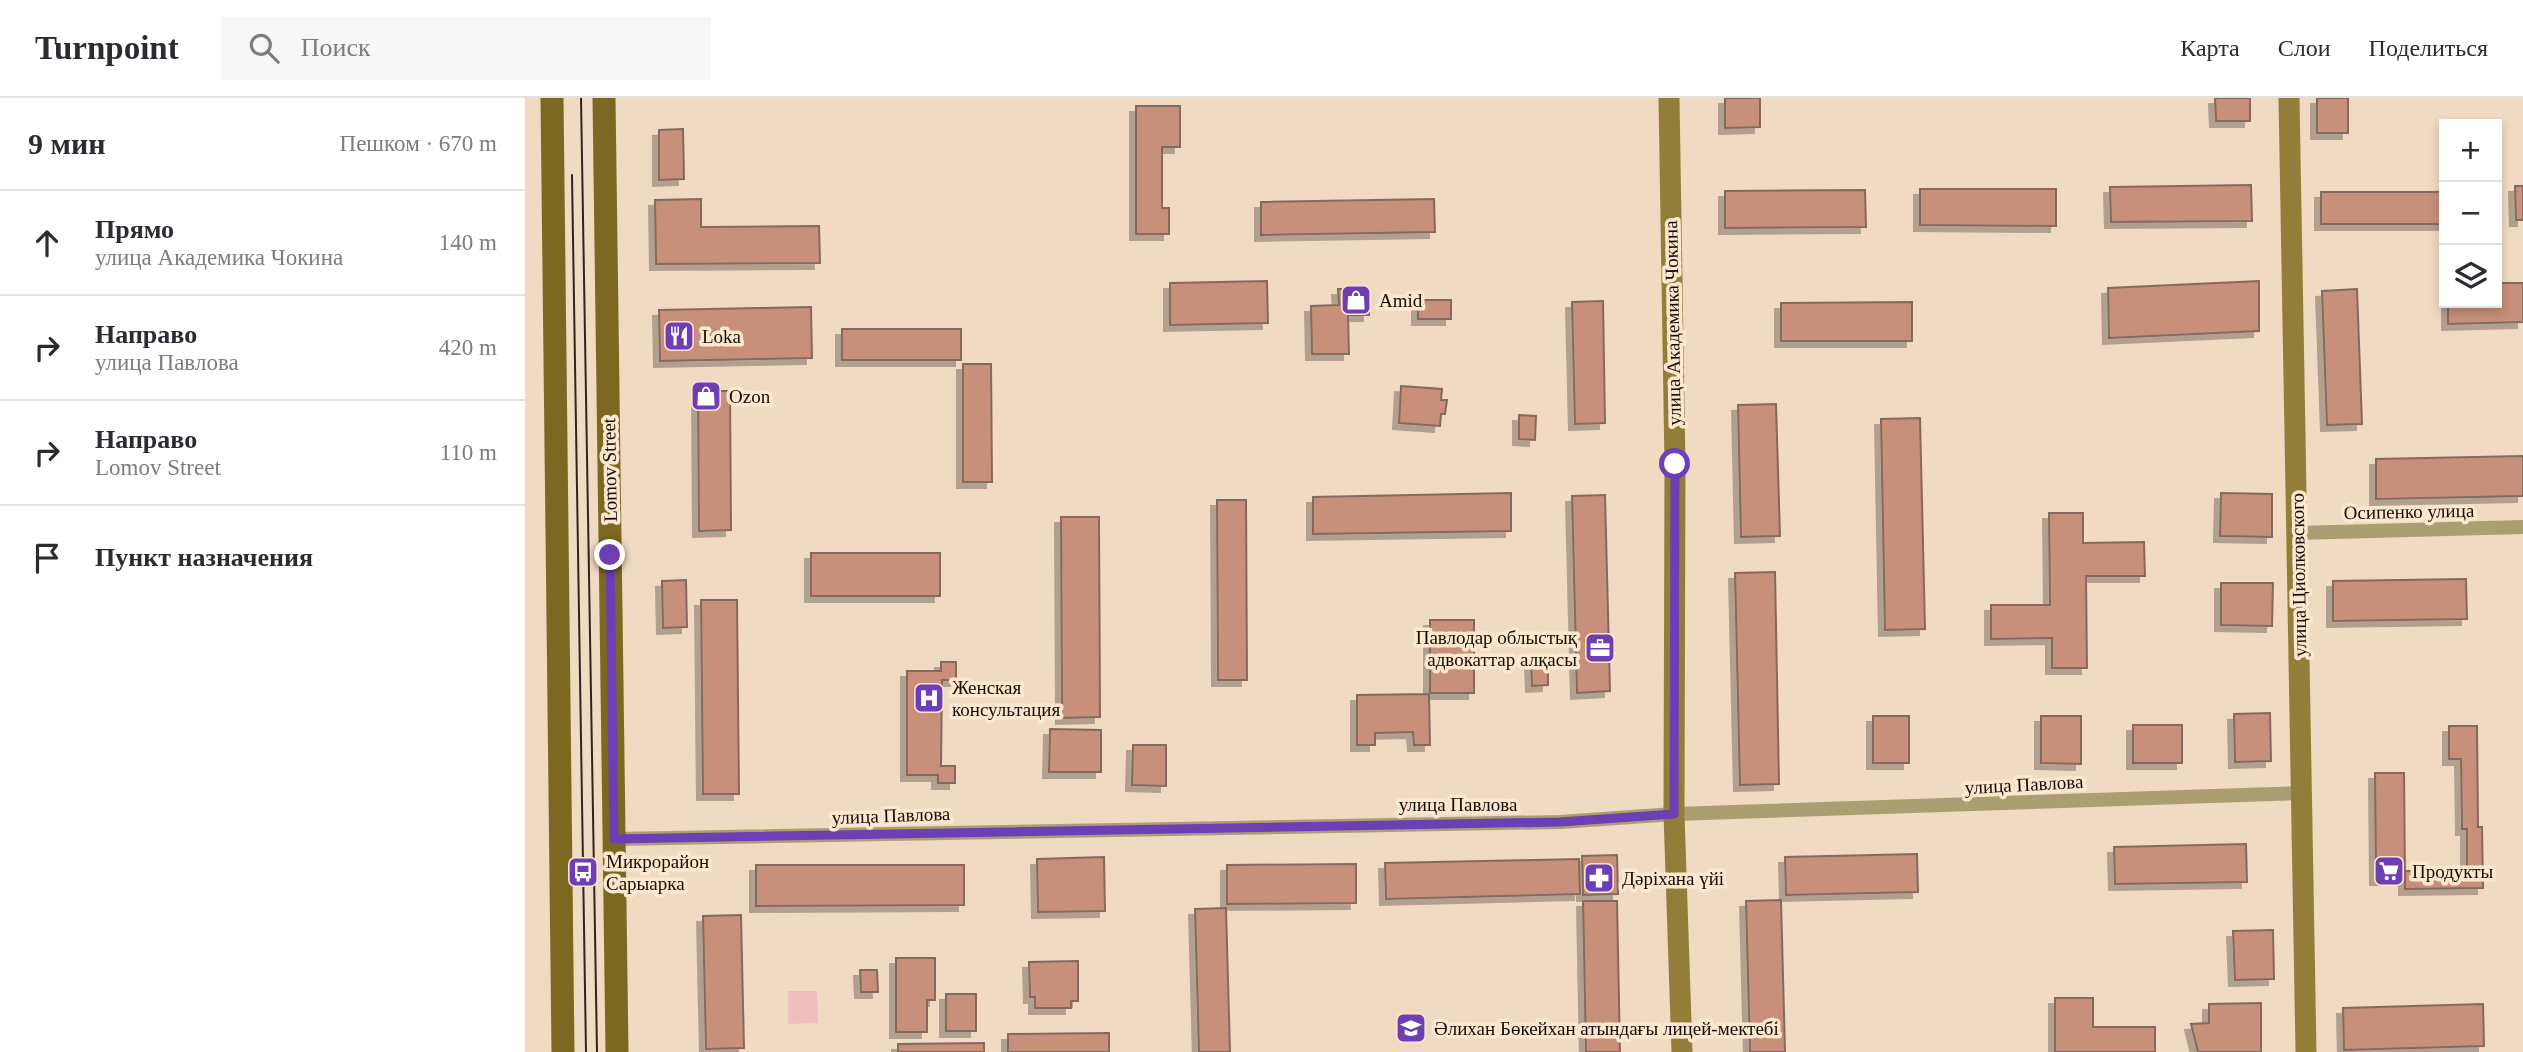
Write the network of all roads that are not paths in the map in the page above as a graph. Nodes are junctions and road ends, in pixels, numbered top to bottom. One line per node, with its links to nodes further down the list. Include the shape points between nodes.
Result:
1 (552, 98): 10 (main road)
2 (604, 98): 9 (main road, Lomov Street)
3 (1669, 98): 8 (street, улица Академика Чокина)
4 (2289, 98): 6 (street, улица Циолковского)
5 (2523, 527): 6 (street, Осипенко улица)
6 (2297, 533): 7 (street, улица Циолковского)
7 (2302, 793): 8 (street, улица Павлова); 13 (street, улица Циолковского)
8 (1674, 814): 9 (street, улица Павлова, via 1560,822); 12 (street, улица Академика Чокина)
9 (614, 839): 11 (main road, Lomov Street)
10 (562, 1052)
11 (617, 1052)
12 (1682, 1052)
13 (2306, 1052)

